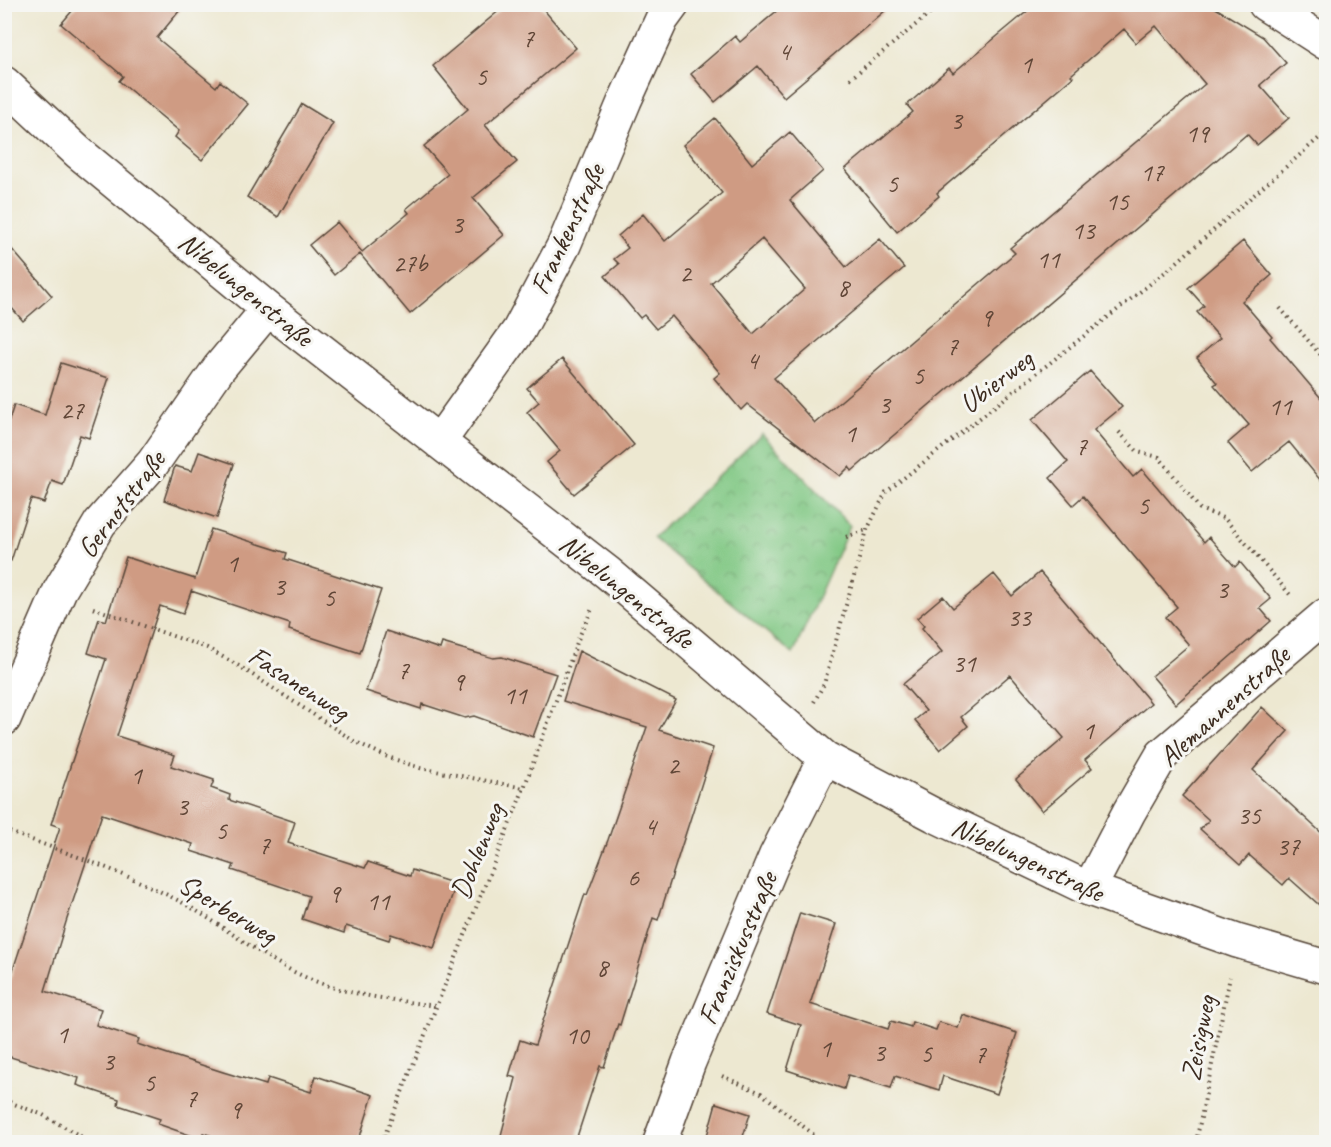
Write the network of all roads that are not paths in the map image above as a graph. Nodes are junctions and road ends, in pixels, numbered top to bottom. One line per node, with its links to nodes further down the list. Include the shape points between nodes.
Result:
1 (673, 4): 6 (street, Frankenstraße, via 662,19 625,100 564,245 519,330)
2 (1265, 4): 3 (street)
3 (1326, 43)
4 (4, 83): 5 (street, Nibelungenstraße, via 78,152)
5 (268, 309): 6 (street, Nibelungenstraße); 8 (street, Gernotstraße, via 219,368 153,463 100,523 60,590)
6 (439, 442): 9 (street, Nibelungenstraße, via 608,573)
7 (1321, 620): 10 (street, Alemannenstraße, via 1162,755)
8 (4, 719)
9 (825, 758): 10 (street, Nibelungenstraße); 12 (street, Franziskusstraße, via 776,855 689,1062)
10 (1089, 889): 11 (street, Nibelungenstraße, via 1237,941)
11 (1326, 967)
12 (660, 1143)

